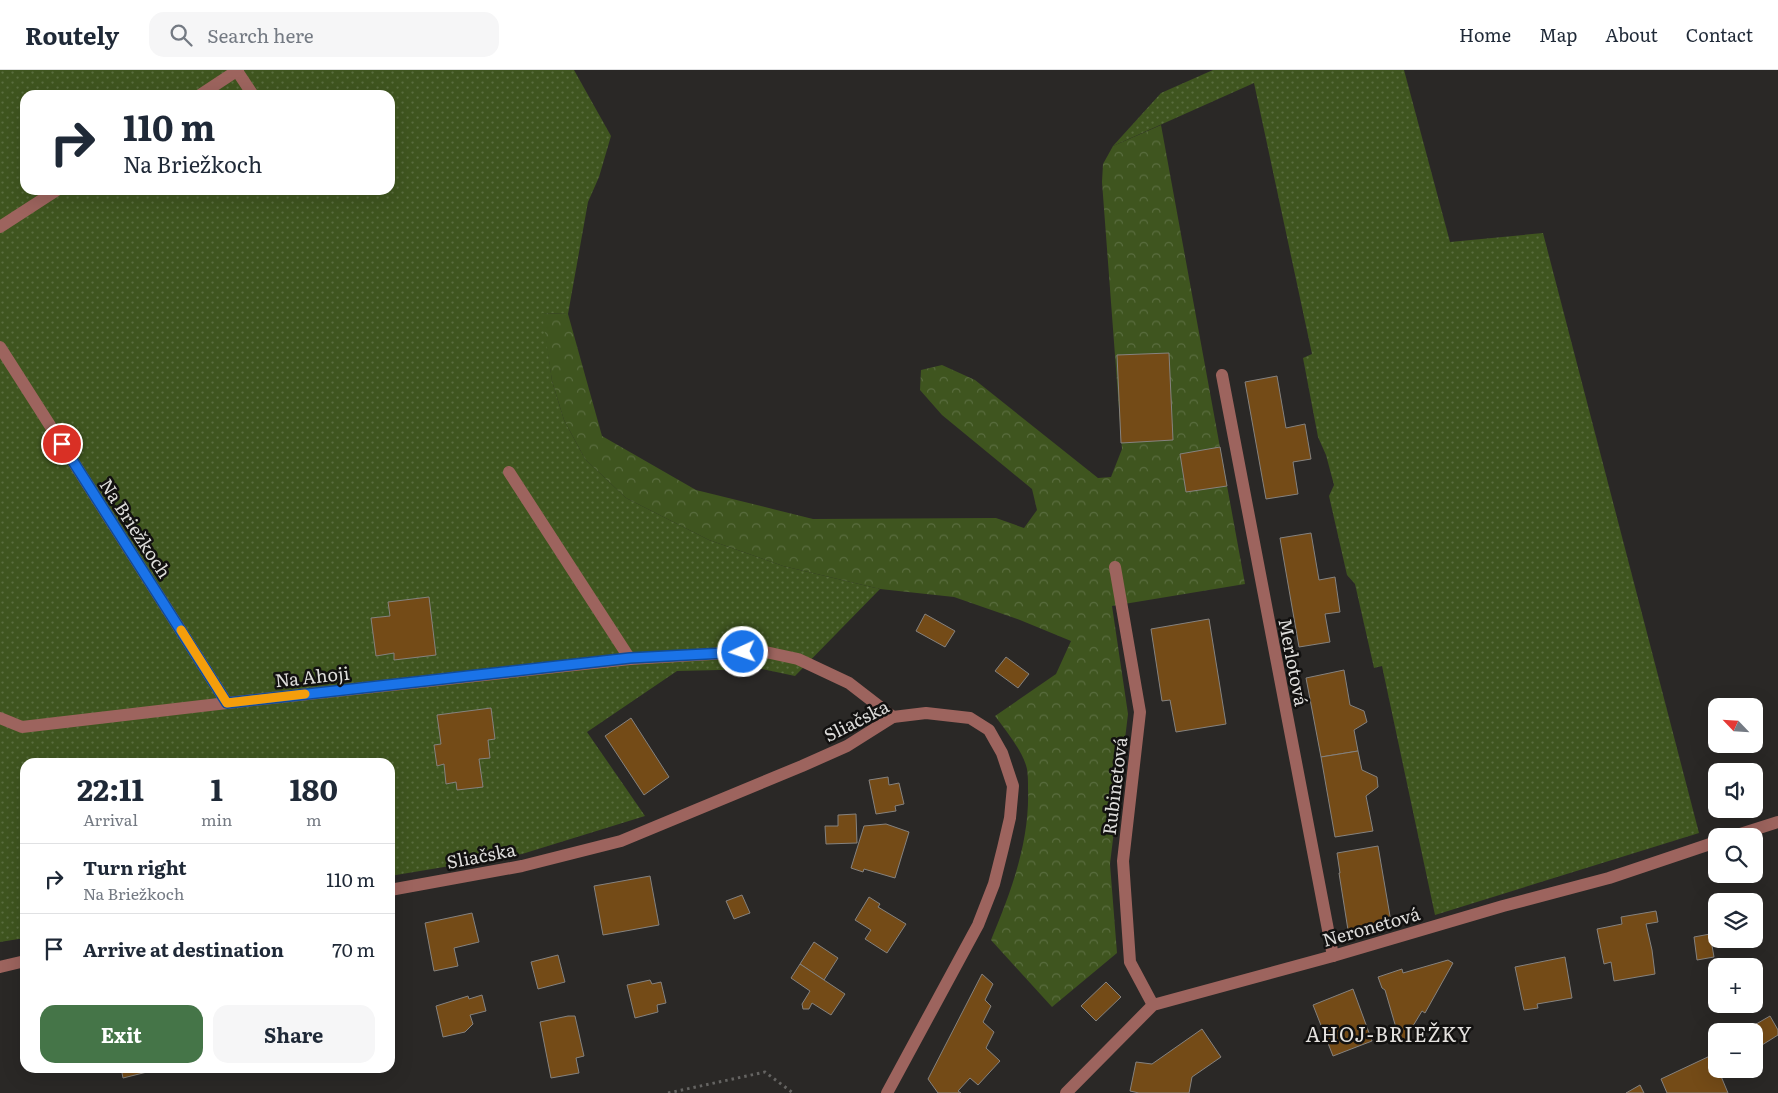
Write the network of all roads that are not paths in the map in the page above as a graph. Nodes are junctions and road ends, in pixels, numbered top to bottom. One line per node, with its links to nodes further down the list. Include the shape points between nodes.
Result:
1 (237, 70): 2 (street); 3 (street)
2 (207, 90)
3 (250, 90)
4 (48, 195): 5 (street)
5 (0, 227)
6 (0, 347): 11 (street, Na Briežkoch)
7 (1222, 375): 18 (street, Merlotová)
8 (509, 472): 10 (street)
9 (1115, 567): 21 (street, Rubinetová, via 1140,712 1123,860 1130,962)
10 (630, 658): 11 (street, Na Ahoji); 12 (street, Na Ahoji, via 762,651 798,659 848,683)
11 (227, 703): 13 (street, Na Ahoji, via 22,728)
12 (893, 717): 17 (street, Sliačska, via 847,746 620,842 522,866); 22 (street, Sliačska, via 926,713 970,718 989,730 1002,752 1013,786 1001,857 981,917)
13 (0, 718)
14 (1778, 822): 15 (street)
15 (1759, 828)
16 (1708, 845): 18 (street, Neronetová, via 1610,878)
17 (395, 889)
18 (1333, 956): 21 (street, Neronetová)
19 (20, 962): 20 (street)
20 (0, 967)
21 (1154, 1005): 23 (street, Neronetová)
22 (887, 1093)
23 (1066, 1093)

